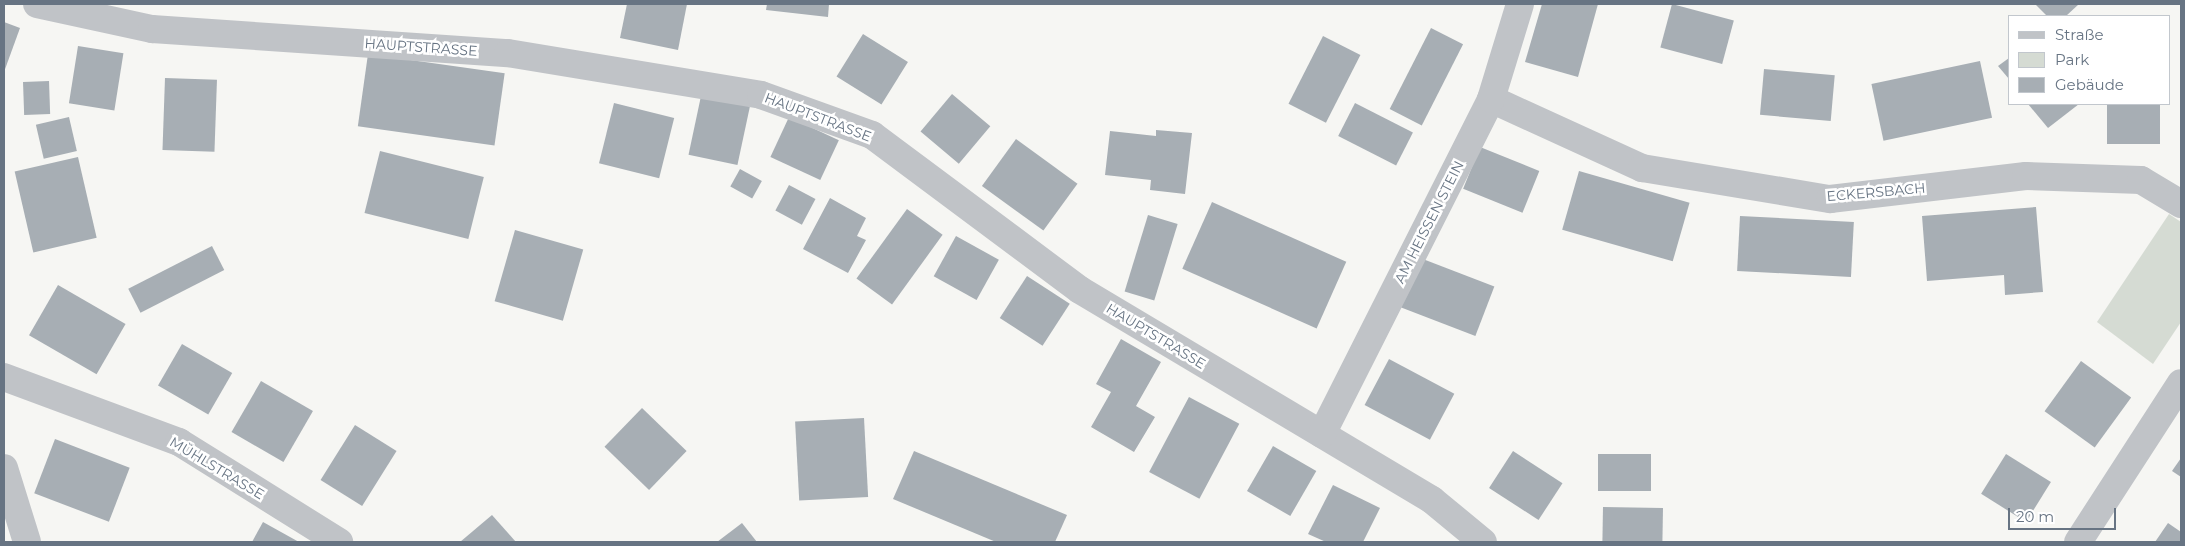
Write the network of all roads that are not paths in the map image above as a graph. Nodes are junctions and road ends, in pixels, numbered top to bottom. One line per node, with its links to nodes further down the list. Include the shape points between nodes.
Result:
1 (37, 4): 3 (street, HAUPTSTRASSE)
2 (1520, 4): 4 (street, AM HEISSEN STEIN)
3 (148, 15): 8 (street, HAUPTSTRASSE, via 508,53 761,95 872,135 1080,290)
4 (1491, 99): 5 (street, ECKERSBACH, via 1642,168 1830,199 2026,176 2141,180); 8 (street, AM HEISSEN STEIN)
5 (2181, 204)
6 (4, 377): 11 (street, MÜHLSTRASSE, via 179,442)
7 (2181, 383): 13 (street)
8 (1322, 434): 12 (street, HAUPTSTRASSE, via 1432,500)
9 (4, 468): 10 (street)
10 (27, 542)
11 (339, 542)
12 (1483, 542)
13 (2078, 542)

